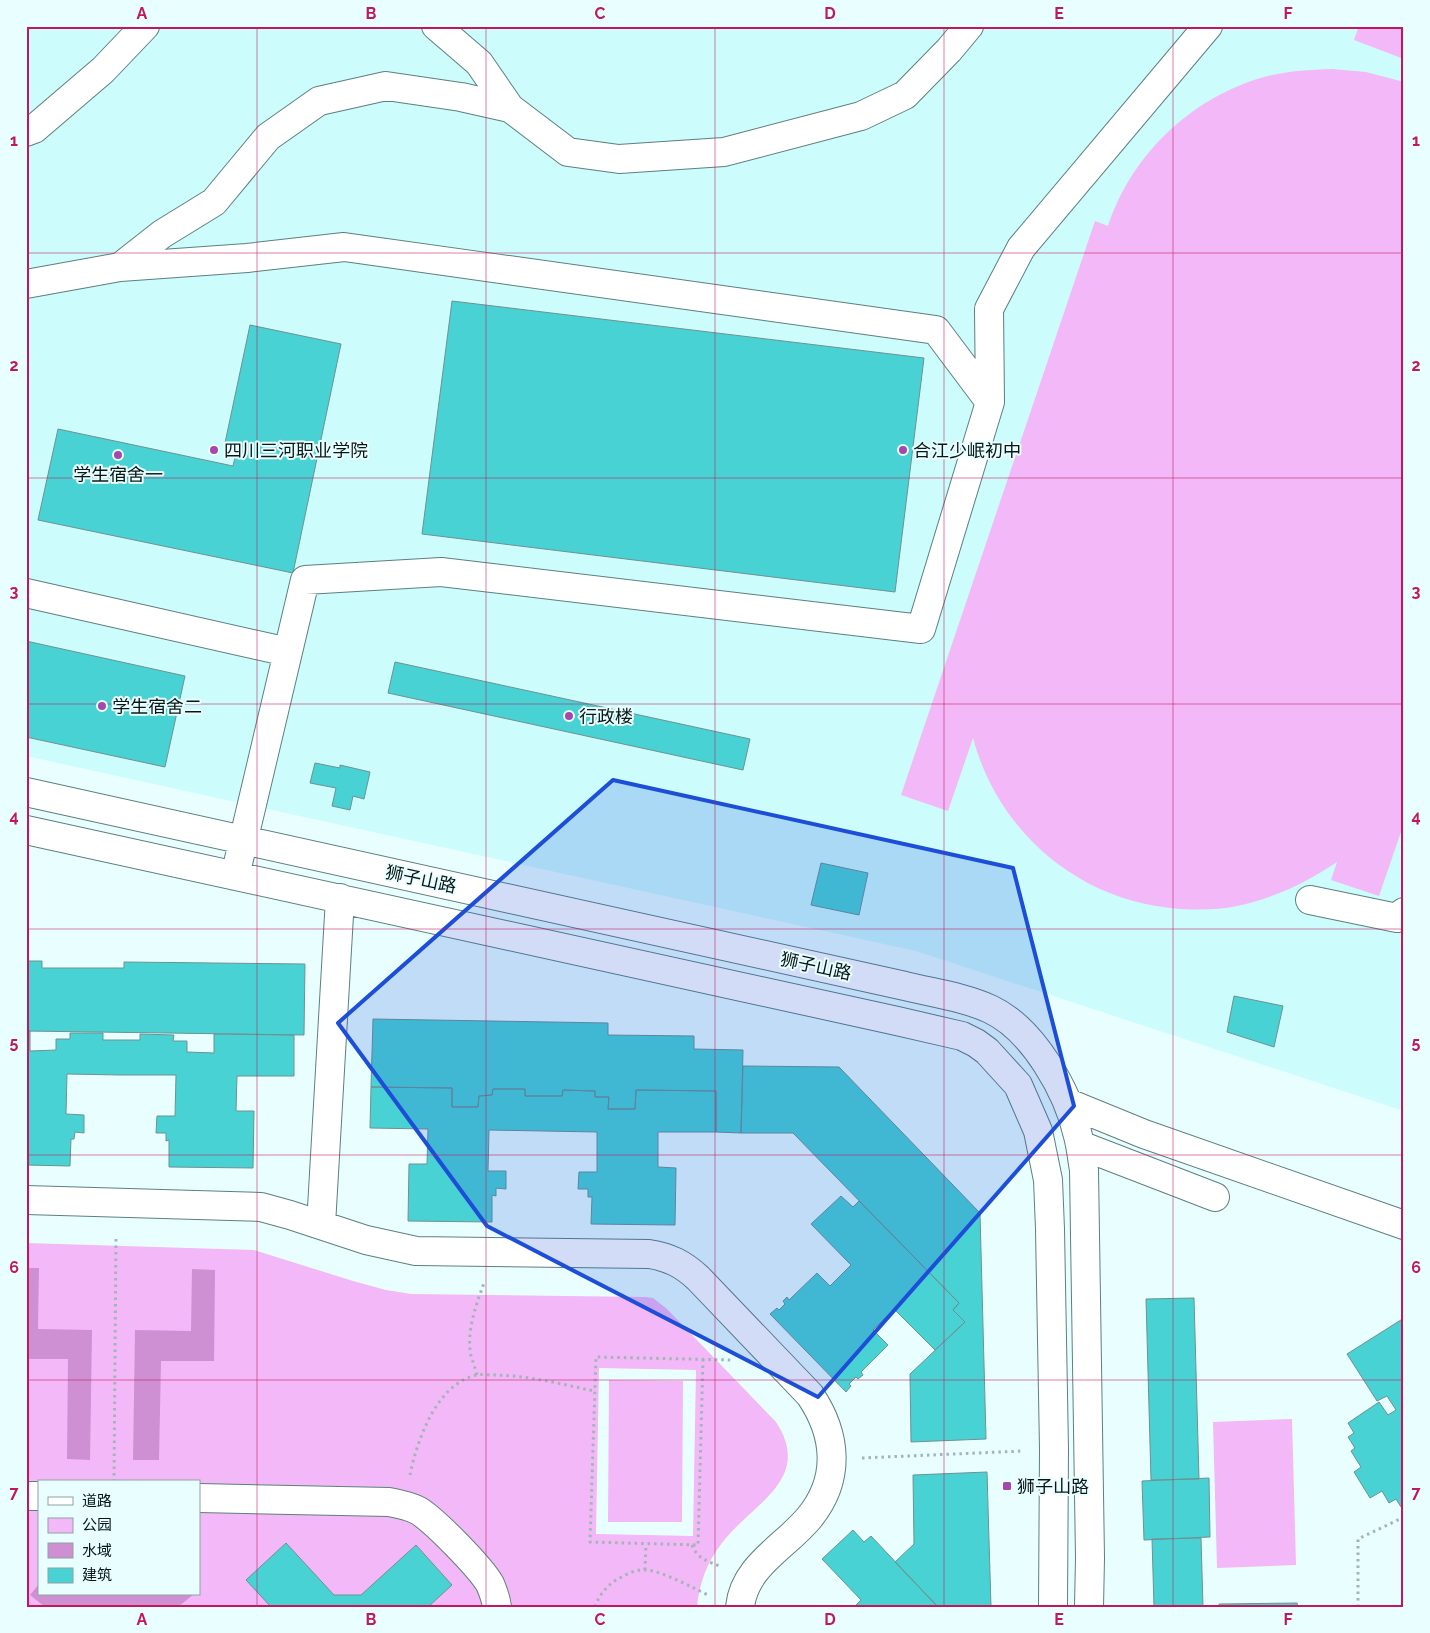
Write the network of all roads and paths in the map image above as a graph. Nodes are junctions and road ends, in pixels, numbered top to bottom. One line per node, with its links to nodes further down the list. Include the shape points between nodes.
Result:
1 (145, 26): 6 (street, via 103,70 34,129)
2 (436, 26): 5 (street, via 479,62)
3 (969, 26): 5 (street, via 905,95 861,116 724,152 619,158 568,152)
4 (1208, 26): 9 (street, via 1021,248 990,309)
5 (510, 108): 7 (street, via 386,86 319,101 268,137 214,202 162,234)
6 (26, 132)
7 (120, 267): 8 (street); 9 (street, via 344,247 936,330)
8 (26, 284)
9 (990, 402): 11 (street, via 921,629 441,572 305,580)
10 (26, 593): 11 (street)
11 (288, 652): 14 (street)
12 (26, 792): 14 (street, 狮子山路)
13 (26, 830): 15 (street, 狮子山路)
14 (244, 840): 15 (street); 19 (street, 狮子山路, via 977,1004 1017,1026 1046,1062)
15 (235, 876): 16 (street, 狮子山路)
16 (340, 898): 24 (street); 31 (street, 狮子山路, via 944,1031 976,1042 1018,1085 1044,1154 1050,1228)
17 (1310, 900): 18 (street, via 1397,918)
18 (1404, 912)
19 (1068, 1103): 20 (street, 狮子山路); 25 (street, via 1144,1134)
20 (1080, 1145): 21 (street); 46 (street, 狮子山路, via 1084,1170)
21 (1215, 1198)
22 (26, 1200): 23 (street)
23 (116, 1202): 24 (street, via 261,1207); 33 (path)
24 (321, 1225): 26 (street, via 366,1240 416,1251)
25 (1404, 1225)
26 (495, 1252): 28 (street, via 649,1254 671,1258 698,1278); 29 (path, via 471,1328 471,1354)
27 (703, 1359): 28 (path); 30 (path, via 596,1357); 38 (path, via 698,1545)
28 (777, 1361): 32 (street, via 822,1412 828,1430)
29 (477, 1374): 30 (path, via 536,1378); 35 (path, via 456,1384 443,1396 428,1420 414,1457)
30 (594, 1391): 37 (path, via 590,1542)
31 (1054, 1449): 32 (path); 45 (street, 狮子山路)
32 (831, 1459): 40 (street, via 827,1486 819,1503 808,1519)
33 (114, 1480)
34 (200, 1498): 35 (street)
35 (404, 1505): 42 (street, via 430,1518 482,1573)
36 (1404, 1520): 47 (path, via 1358,1539)
37 (646, 1544): 38 (path); 39 (path)
38 (692, 1544): 40 (path, via 706,1562)
39 (646, 1570): 41 (path); 43 (path, via 628,1573 611,1584 598,1596)
40 (750, 1578): 44 (street)
41 (714, 1598)
42 (497, 1607)
43 (595, 1607)
44 (740, 1607)
45 (1053, 1607)
46 (1090, 1607)
47 (1358, 1607)

